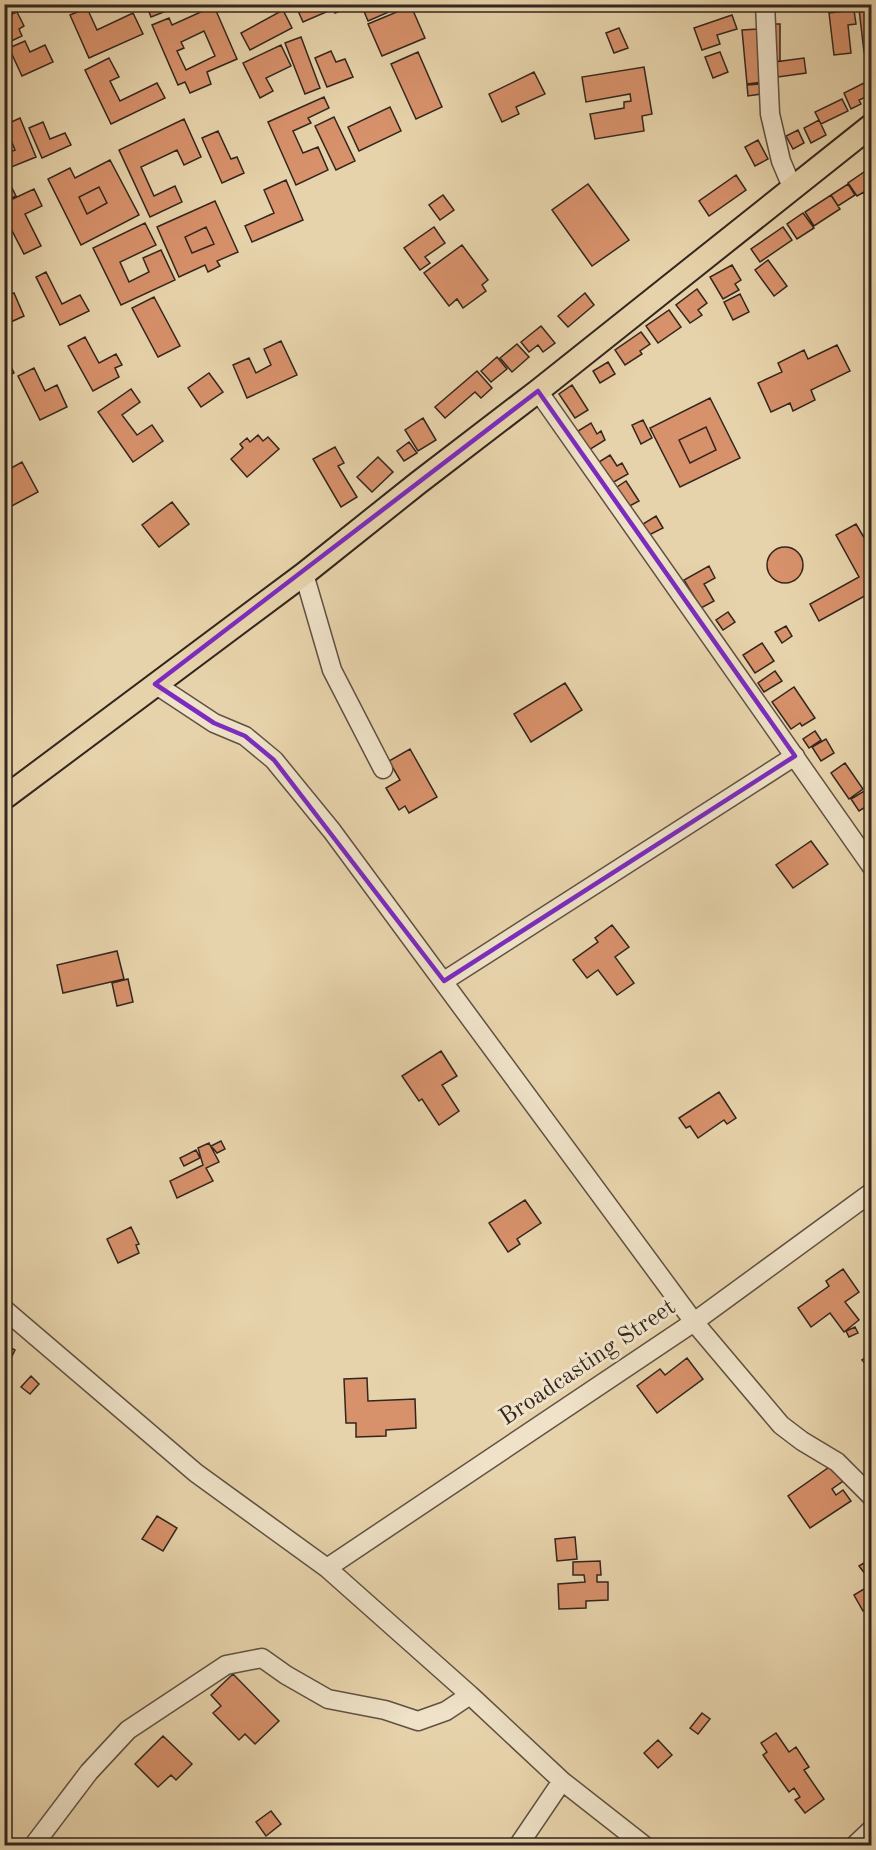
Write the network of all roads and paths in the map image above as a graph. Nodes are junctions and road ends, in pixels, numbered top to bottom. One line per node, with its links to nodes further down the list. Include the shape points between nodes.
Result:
1 (765, 4): 3 (street, via 770,114 781,161)
2 (872, 125): 3 (main road)
3 (792, 187): 4 (main road)
4 (538, 391): 5 (main road); 7 (street)
5 (304, 574): 6 (main road); 8 (street, via 332,670)
6 (155, 684): 9 (main road); 11 (street, via 214,723 245,736 274,760)
7 (795, 756): 10 (street); 11 (street)
8 (383, 769)
9 (4, 798)
10 (872, 867)
11 (444, 981): 14 (street)
12 (872, 1192): 14 (street, Broadcasting Street)
13 (4, 1309): 16 (street, via 196,1473)
14 (694, 1322): 15 (street, via 781,1425 837,1462); 16 (street, Broadcasting Street)
15 (872, 1497)
16 (327, 1568): 17 (street)
17 (470, 1695): 18 (street); 20 (street, via 446,1711 418,1721 328,1699 262,1658 226,1665 128,1730 89,1772)
18 (562, 1781): 21 (street); 22 (street)
19 (872, 1829): 23 (street)
20 (33, 1845)
21 (518, 1845)
22 (645, 1845)
23 (854, 1845)

